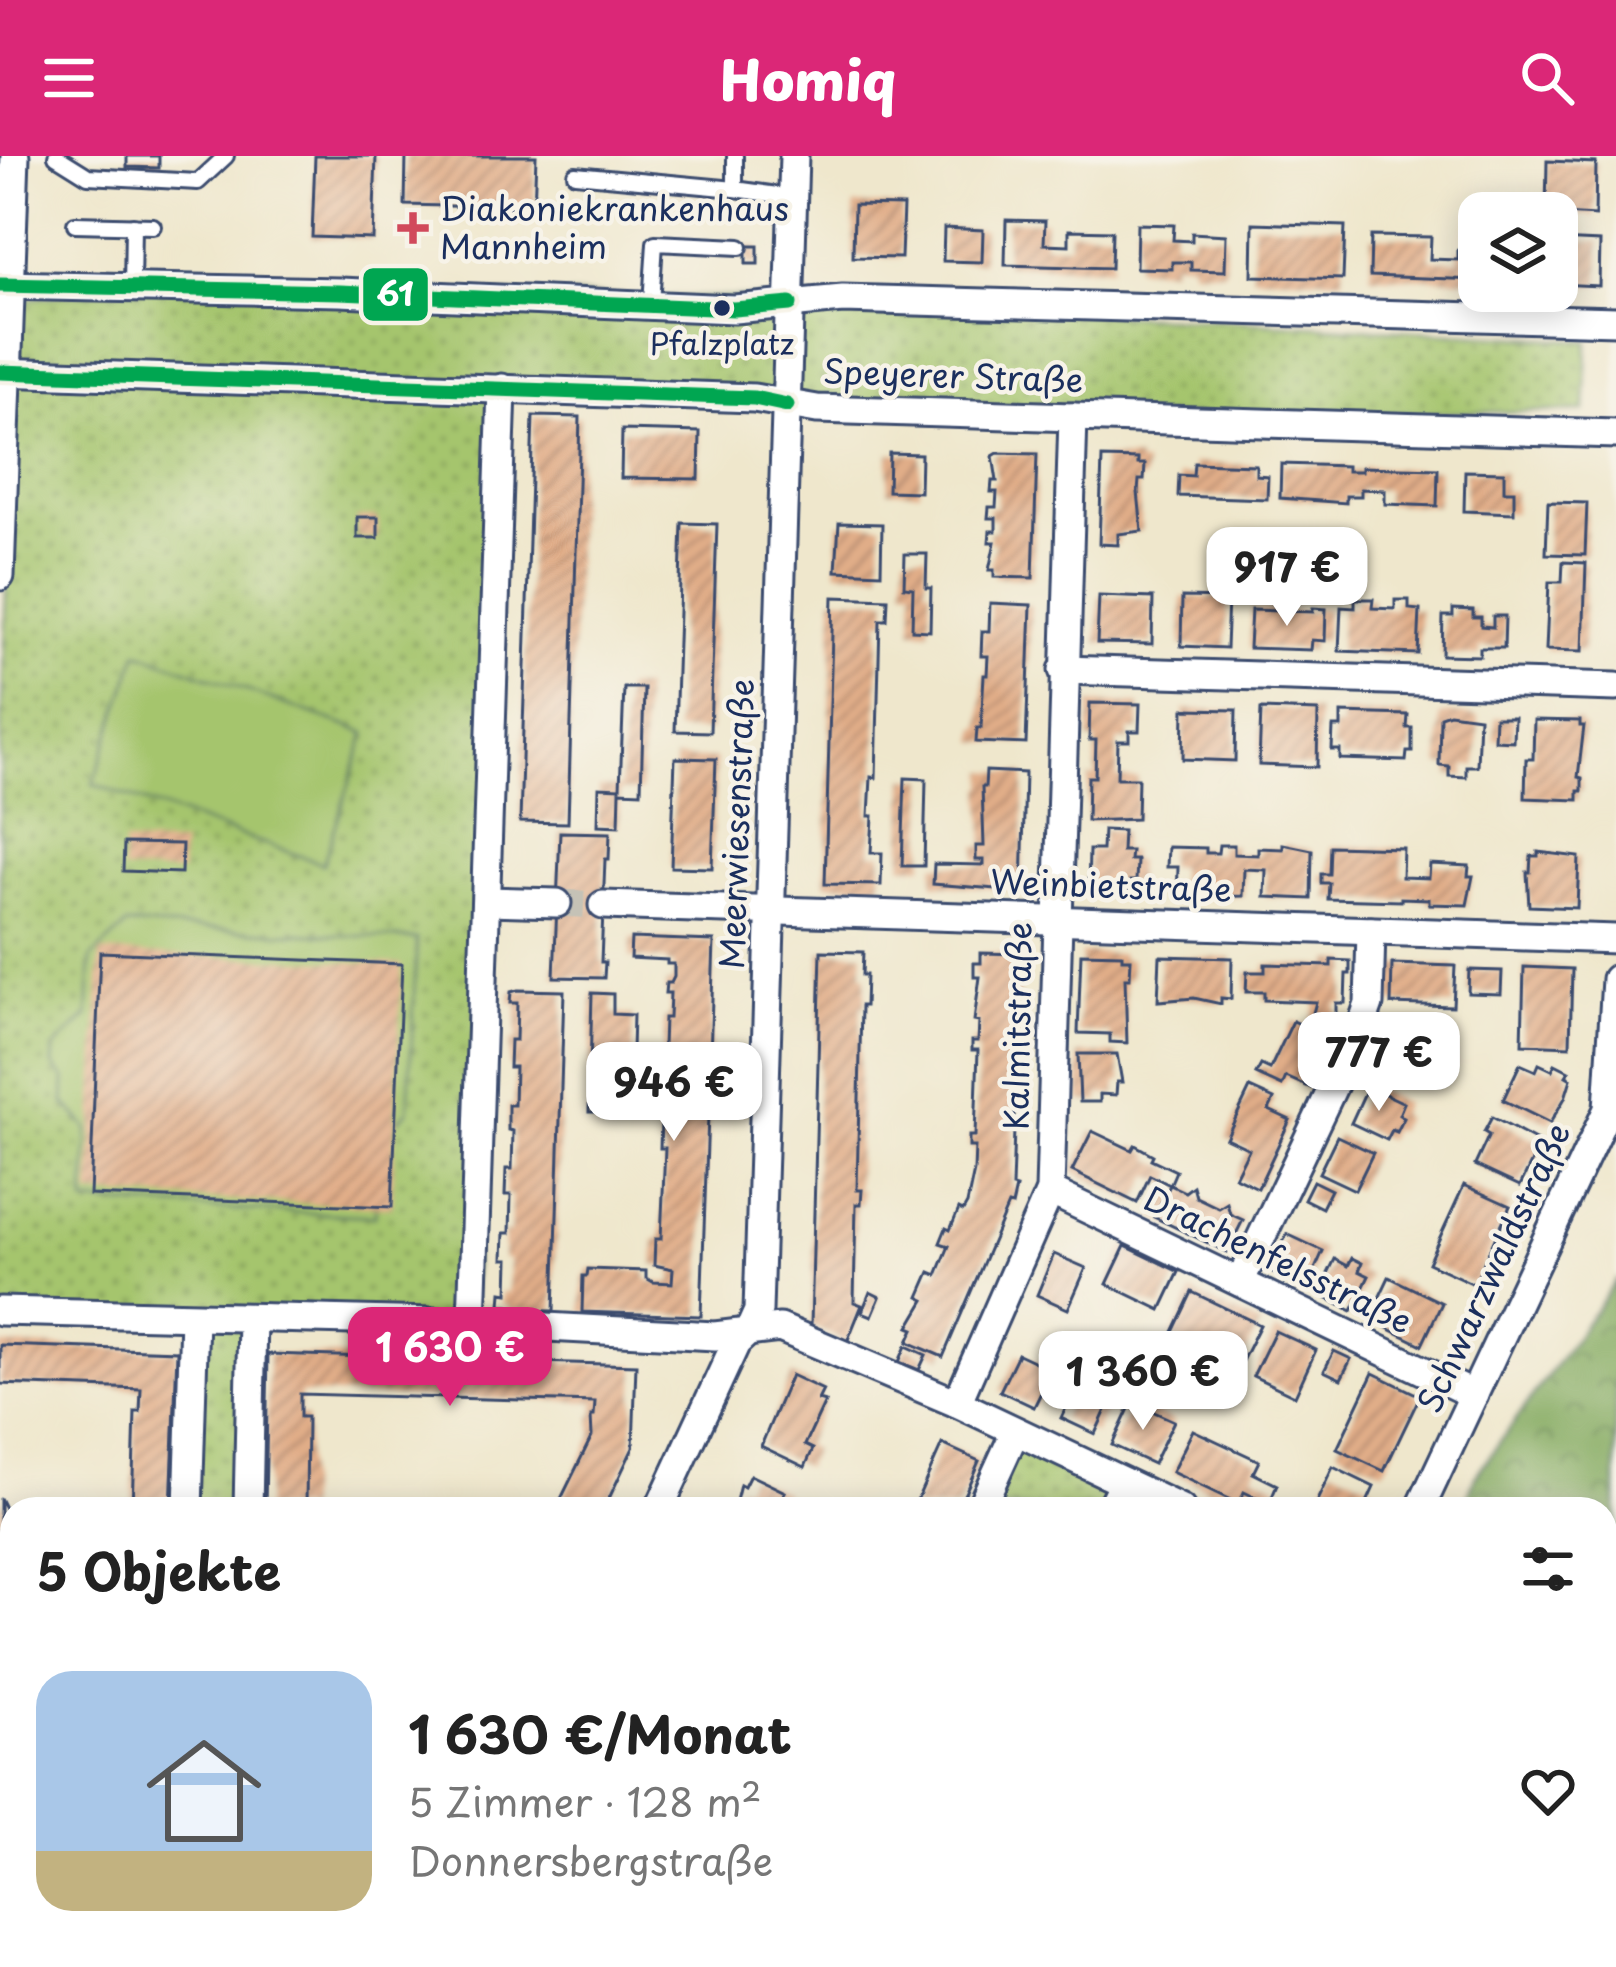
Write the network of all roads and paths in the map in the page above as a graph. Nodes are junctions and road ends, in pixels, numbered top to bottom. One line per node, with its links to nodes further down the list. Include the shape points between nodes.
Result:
1 (15, 156): 13 (street)
2 (56, 156): 3 (lane, via 88,176 197,182)
3 (226, 156)
4 (735, 156): 7 (lane)
5 (794, 156): 8 (street, Meerwiesenstraße)
6 (575, 175): 7 (lane)
7 (735, 189): 8 (lane)
8 (792, 197): 16 (street, Meerwiesenstraße)
9 (75, 224): 10 (lane)
10 (133, 225): 11 (lane); 14 (lane)
11 (153, 226)
12 (740, 247): 15 (lane, via 655,243)
13 (5, 285): 14 (street); 18 (street)
14 (132, 289): 15 (street)
15 (651, 304): 16 (street)
16 (790, 304): 17 (street, via 843,299); 20 (street, Meerwiesenstraße)
17 (1616, 321)
18 (4, 372): 19 (street, Speyerer Straße); 23 (street)
19 (502, 388): 20 (street, Speyerer Straße); 26 (street)
20 (787, 405): 21 (street, Speyerer Straße); 29 (street, Meerwiesenstraße)
21 (1073, 416): 22 (street, Speyerer Straße); 24 (street, Kalmitstraße)
22 (1616, 434)
23 (0, 576)
24 (1064, 670): 25 (street); 30 (street, Kalmitstraße)
25 (1616, 686)
26 (487, 901): 27 (street); 39 (street)
27 (557, 903)
28 (603, 905): 29 (street, Weinbietstraße)
29 (771, 911): 30 (street, Weinbietstraße); 40 (street, Meerwiesenstraße, via 758,1311)
30 (1057, 920): 31 (street, Weinbietstraße); 34 (street, Kalmitstraße)
31 (1371, 931): 32 (street, Weinbietstraße); 35 (street, via 1369,1004 1360,1030)
32 (1616, 939)
33 (1616, 980): 41 (street, Schwarzwaldstraße, via 1608,1109)
34 (1050, 1191): 35 (street, Drachenfelsstraße); 42 (street, Kalmitstraße)
35 (1240, 1282): 41 (street, Drachenfelsstraße)
36 (0, 1311): 37 (street)
37 (194, 1317): 38 (street); 45 (street)
38 (252, 1318): 39 (street); 46 (street)
39 (472, 1324): 40 (street)
40 (749, 1331): 42 (street, via 780,1328); 47 (street, Meerwiesenstraße, via 736,1343)
41 (1474, 1395): 51 (street, Schwarzwaldstraße)
42 (958, 1403): 43 (street)
43 (1015, 1432): 44 (street); 48 (street)
44 (1124, 1482): 49 (street); 50 (street)
45 (188, 1497)
46 (248, 1497)
47 (665, 1497)
48 (985, 1497)
49 (1116, 1497)
50 (1156, 1497)
51 (1426, 1497)

